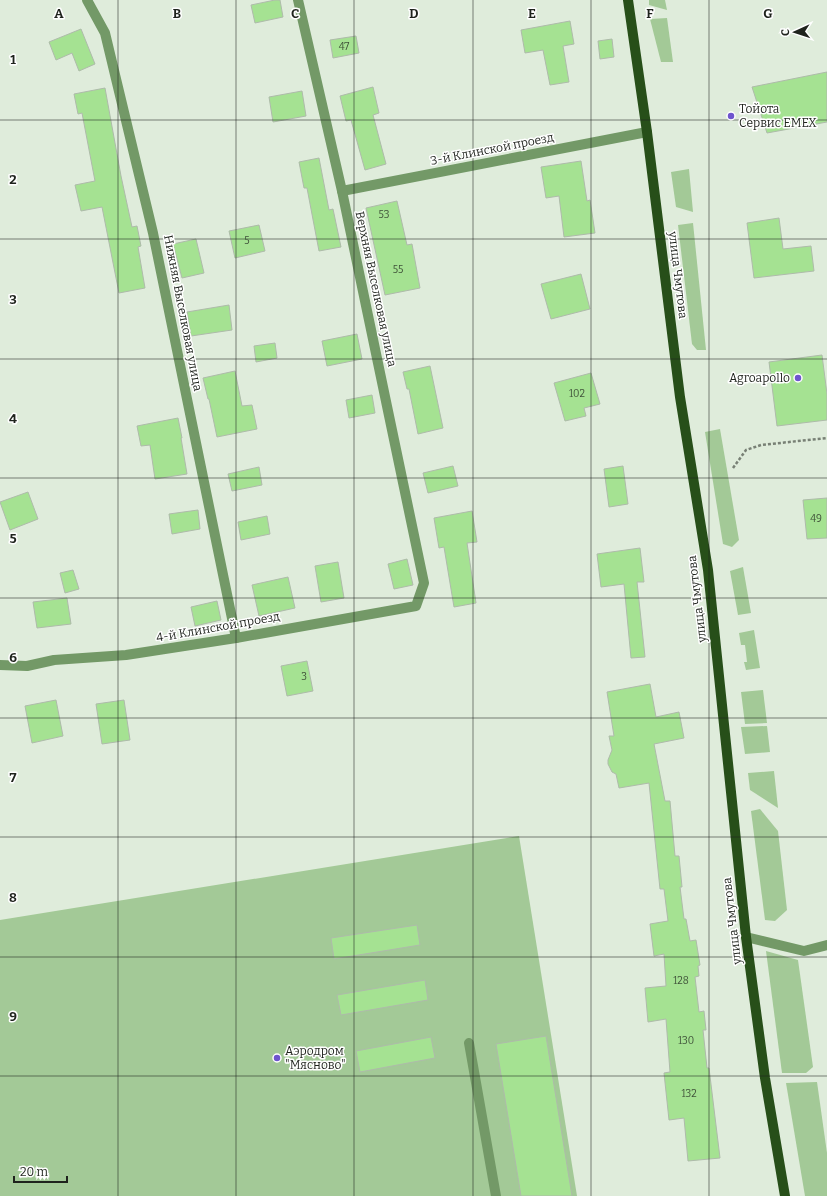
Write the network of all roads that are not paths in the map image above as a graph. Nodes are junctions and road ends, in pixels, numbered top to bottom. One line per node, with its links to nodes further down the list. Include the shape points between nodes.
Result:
1 (86, 0): 7 (street, Нижняя Выселковая улица, via 106,33 154,233)
2 (298, 0): 5 (street, Верхняя Выселковая улица)
3 (628, 0): 4 (main road, улица Чмутова)
4 (647, 132): 5 (street, 3-й Клинской проезд); 9 (main road, улица Чмутова, via 680,397 708,570)
5 (342, 190): 6 (street, Верхняя Выселковая улица)
6 (424, 584): 7 (street, 4-й Клинской проезд, via 416,606)
7 (236, 638): 8 (street, 4-й Клинской проезд, via 126,656 54,660 27,666)
8 (0, 665)
9 (746, 937): 10 (street, via 804,951); 13 (main road, улица Чмутова, via 765,1078)
10 (827, 946)
11 (469, 1043): 12 (street)
12 (496, 1196)
13 (785, 1196)

